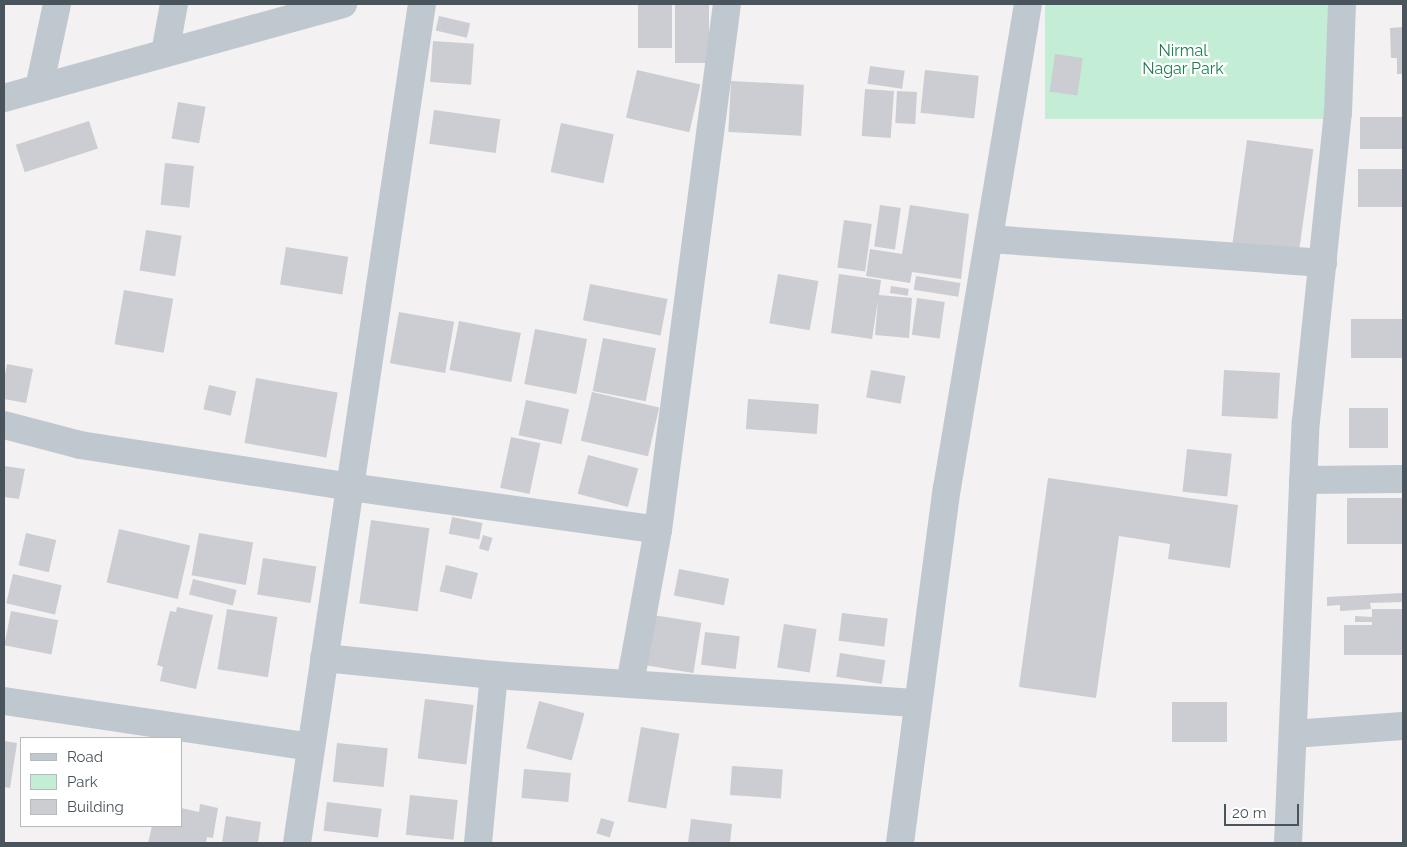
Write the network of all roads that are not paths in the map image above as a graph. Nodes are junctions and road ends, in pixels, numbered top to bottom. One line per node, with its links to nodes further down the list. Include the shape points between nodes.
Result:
1 (57, 4): 9 (street)
2 (174, 4): 8 (street)
3 (343, 4): 8 (street)
4 (422, 4): 16 (street)
5 (727, 4): 17 (street)
6 (1028, 4): 11 (street)
7 (1342, 4): 12 (street, via 1338,114)
8 (165, 53): 9 (street)
9 (39, 88): 10 (street)
10 (4, 98)
11 (989, 239): 12 (street); 22 (street, via 947,488)
12 (1323, 263): 15 (street)
13 (4, 425): 16 (street, via 80,445)
14 (1403, 479): 15 (street)
15 (1303, 480): 24 (street)
16 (350, 487): 17 (street); 18 (street)
17 (658, 530): 20 (street)
18 (324, 658): 19 (street); 25 (street)
19 (494, 675): 20 (street); 27 (street)
20 (630, 684): 22 (street)
21 (4, 701): 25 (street)
22 (918, 703): 28 (street)
23 (1403, 726): 24 (street)
24 (1293, 734): 29 (street)
25 (311, 747): 26 (street)
26 (297, 843)
27 (478, 843)
28 (900, 843)
29 (1288, 843)

